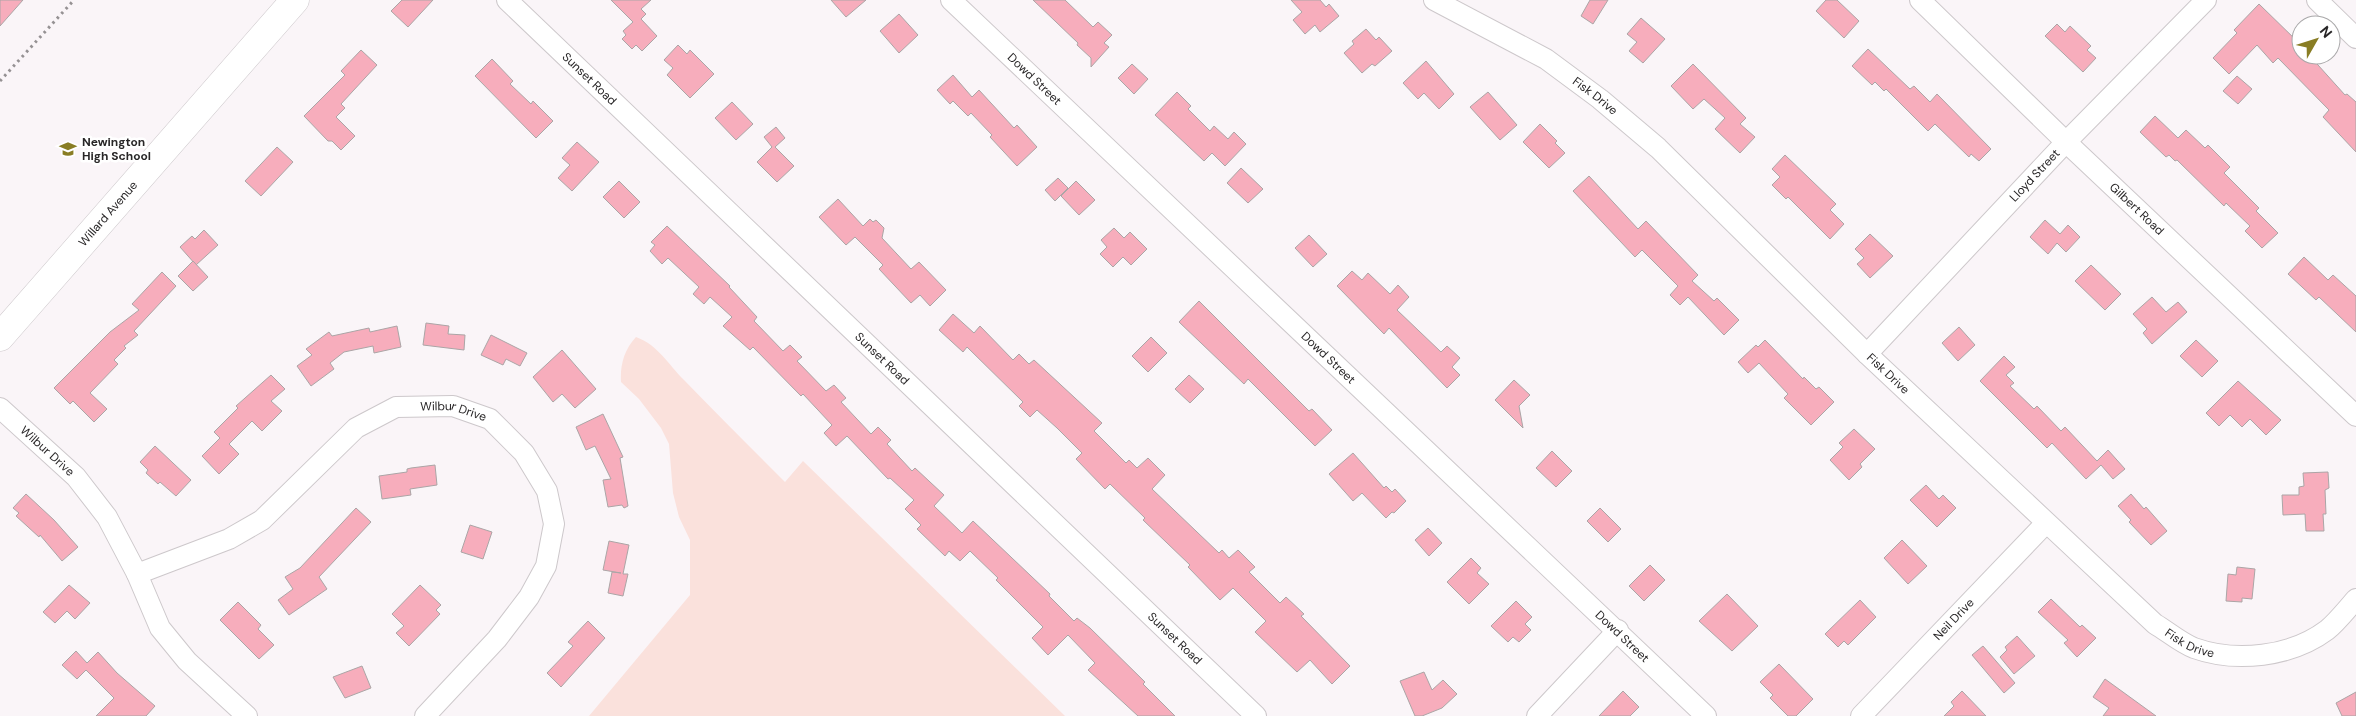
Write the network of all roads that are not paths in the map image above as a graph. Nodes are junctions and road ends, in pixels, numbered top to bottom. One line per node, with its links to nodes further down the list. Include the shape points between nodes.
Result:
1 (507, 0): 20 (street, Sunset Road)
2 (951, 0): 17 (street, Dowd Street)
3 (1434, 0): 11 (street, Fisk Drive, via 1546,59 1600,99 1658,148)
4 (1920, 0): 9 (street, Gilbert Road)
5 (2206, 0): 9 (street, Lloyd Street)
6 (2317, 0): 8 (street)
7 (288, 2): 10 (main road, Willard Avenue, via 263,38)
8 (2356, 38)
9 (2066, 142): 11 (street, Lloyd Street); 13 (street, Gilbert Road)
10 (0, 337)
11 (1867, 354): 14 (street, Fisk Drive)
12 (0, 408): 15 (street, Wilbur Drive, via 76,477 107,518)
13 (2356, 416)
14 (2046, 523): 16 (street, Fisk Drive, via 2155,624 2194,648 2233,657 2291,649 2326,630); 23 (street, Neil Drive)
15 (137, 574): 18 (street, Wilbur Drive, via 160,628 187,661); 19 (street, Wilbur Drive, via 229,539 262,520 356,428 396,407 453,406 490,419 524,453 547,491 554,524 546,566 529,597 497,639)
16 (2356, 599)
17 (1618, 630): 21 (street); 22 (street, Dowd Street)
18 (247, 716)
19 (425, 716)
20 (1256, 716)
21 (1537, 716)
22 (1706, 716)
23 (1861, 716)

